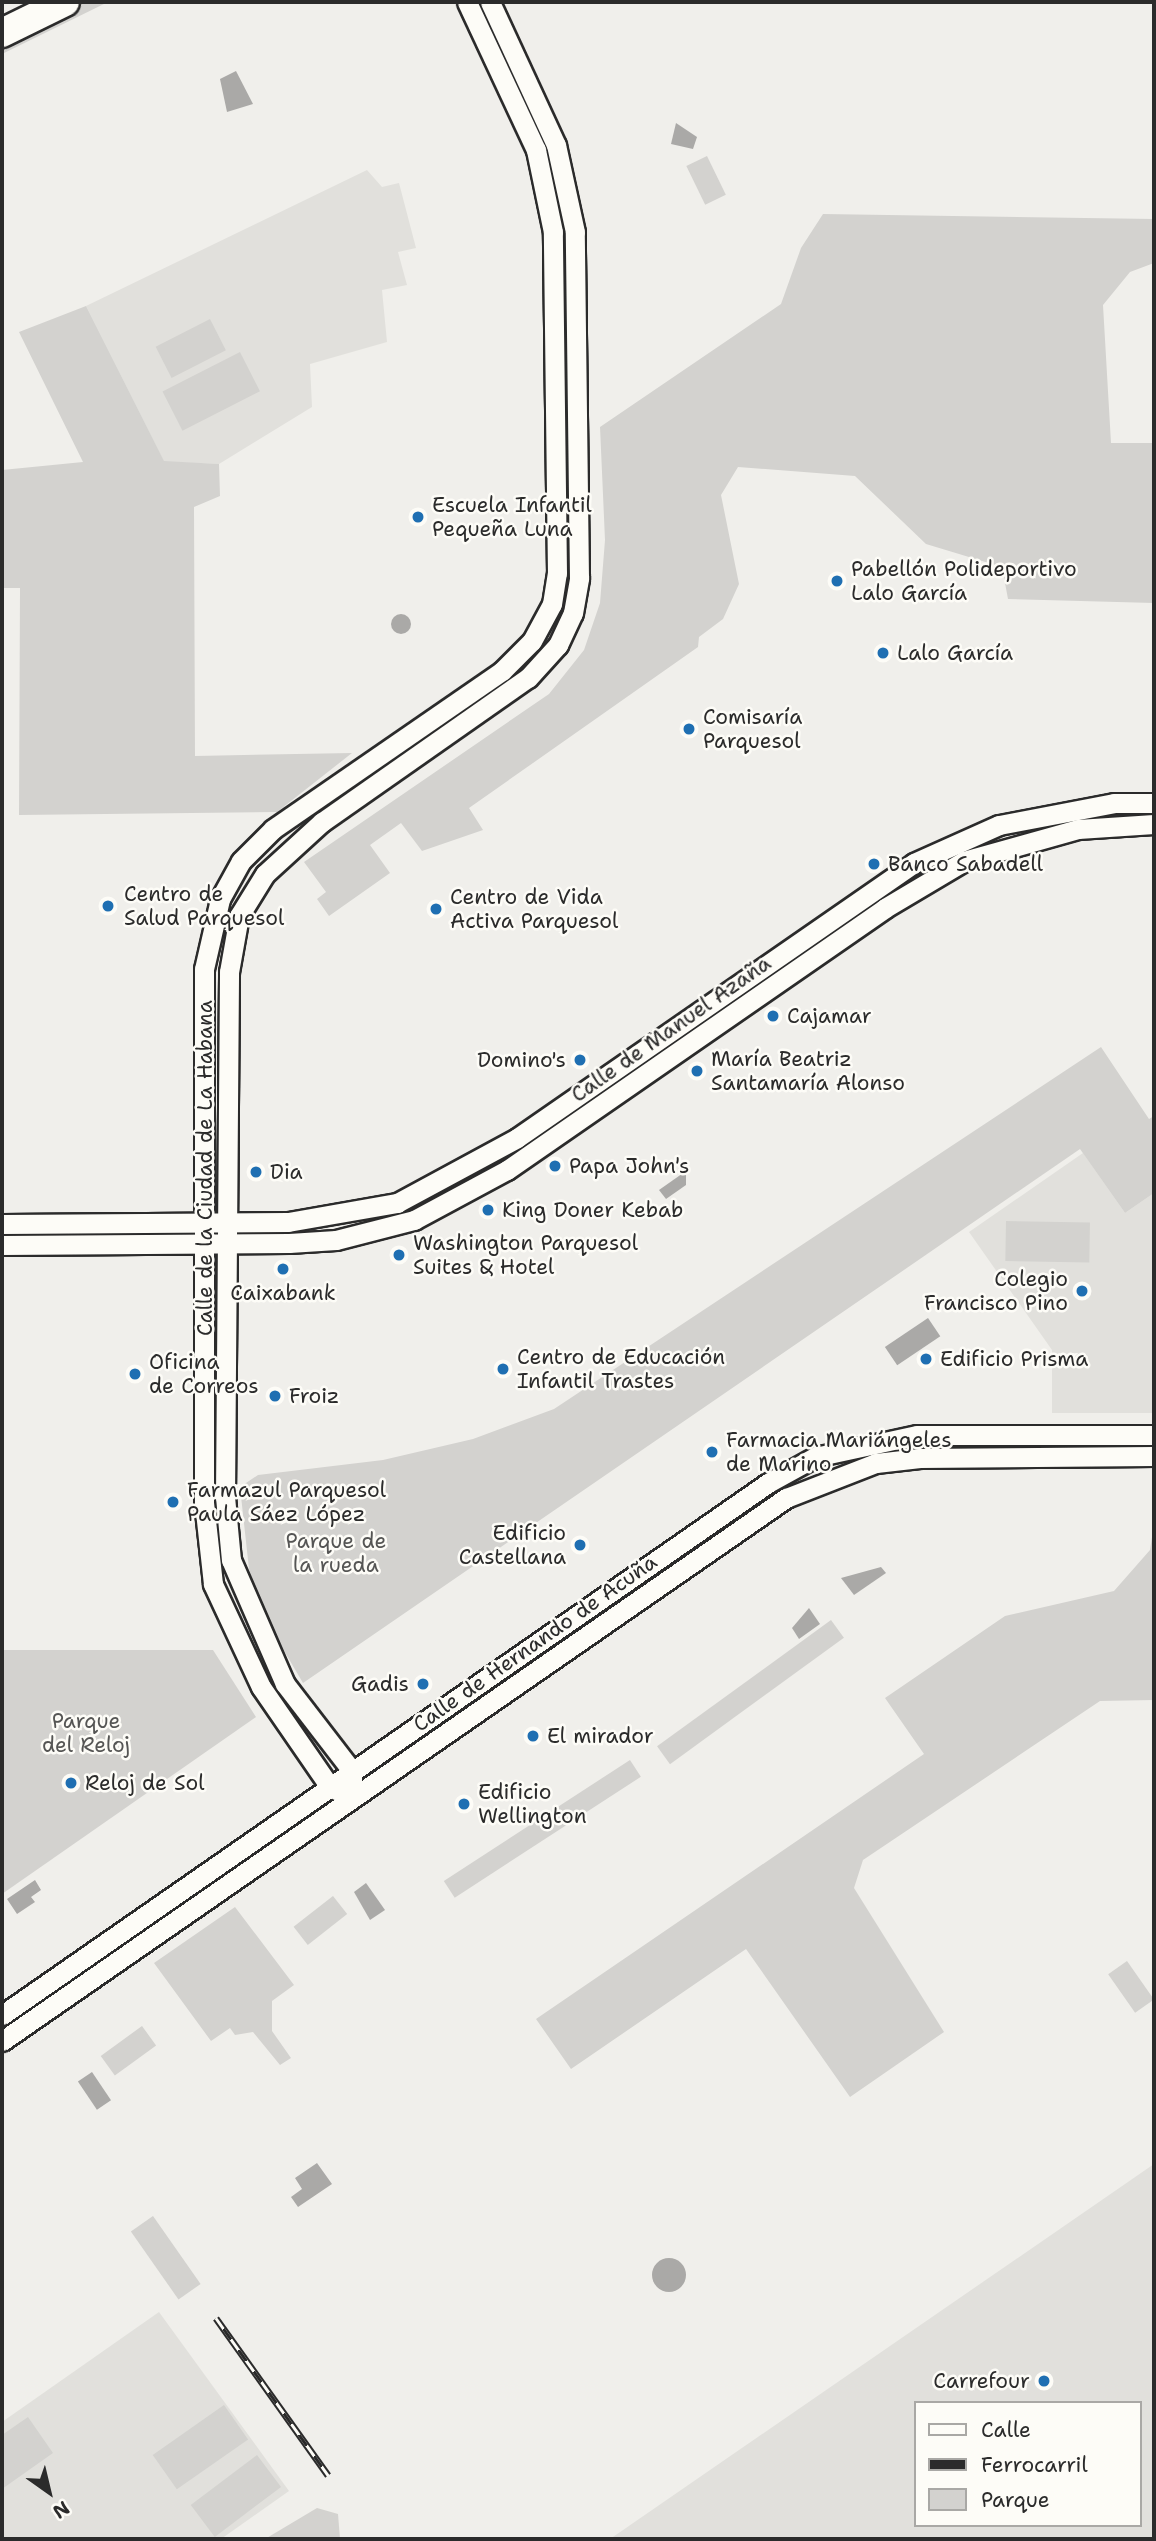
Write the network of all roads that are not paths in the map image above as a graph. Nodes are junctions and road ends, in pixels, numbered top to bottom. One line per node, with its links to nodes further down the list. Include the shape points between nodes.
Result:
1 (21, 2): 5 (highway)
2 (65, 2): 6 (highway)
3 (467, 2): 9 (street, Calle de la Ciudad de La Habana, via 536,150 553,232 558,555 552,604 532,641 502,671 274,829 232,876 220,899 204,969)
4 (490, 2): 10 (street, Calle de la Ciudad de La Habana, via 556,145 575,232 579,578 573,613 542,665 290,848 239,916 229,972)
5 (2, 11)
6 (2, 33)
7 (1154, 803): 10 (street, Calle de Manuel Azaña, via 1114,803 999,825 914,863 517,1138 411,1197 357,1215)
8 (1154, 824): 14 (street, Calle de Manuel Azaña, via 1078,829 964,861 885,908 515,1165 423,1216 336,1240)
9 (205, 1222): 10 (street, Calle de Manuel Azaña); 11 (street, Calle de Manuel Azaña); 13 (street, Calle de la Ciudad de La Habana)
10 (228, 1223): 14 (street, Calle de la Ciudad de La Habana)
11 (2, 1224)
12 (2, 1245): 13 (street, Calle de Manuel Azaña)
13 (205, 1245): 14 (street, Calle de Manuel Azaña); 18 (street, Calle de la Ciudad de La Habana, via 204,1503 214,1584 244,1658)
14 (228, 1245): 17 (street, Calle de la Ciudad de La Habana, via 231,1560 285,1684)
15 (1154, 1435): 17 (street, Calle de Hernando de Acuña, via 917,1435 815,1457 768,1482)
16 (1154, 1456): 19 (street, Calle de Hernando de Acuña, via 938,1456 876,1464 824,1480 755,1518)
17 (352, 1772): 18 (street, Calle de Hernando de Acuña); 19 (street)
18 (330, 1787): 19 (street, Calle de la Ciudad de La Habana); 20 (street, Calle de Hernando de Acuña)
19 (352, 1798): 21 (street, Calle de Hernando de Acuña)
20 (2, 2015)
21 (2, 2041)

